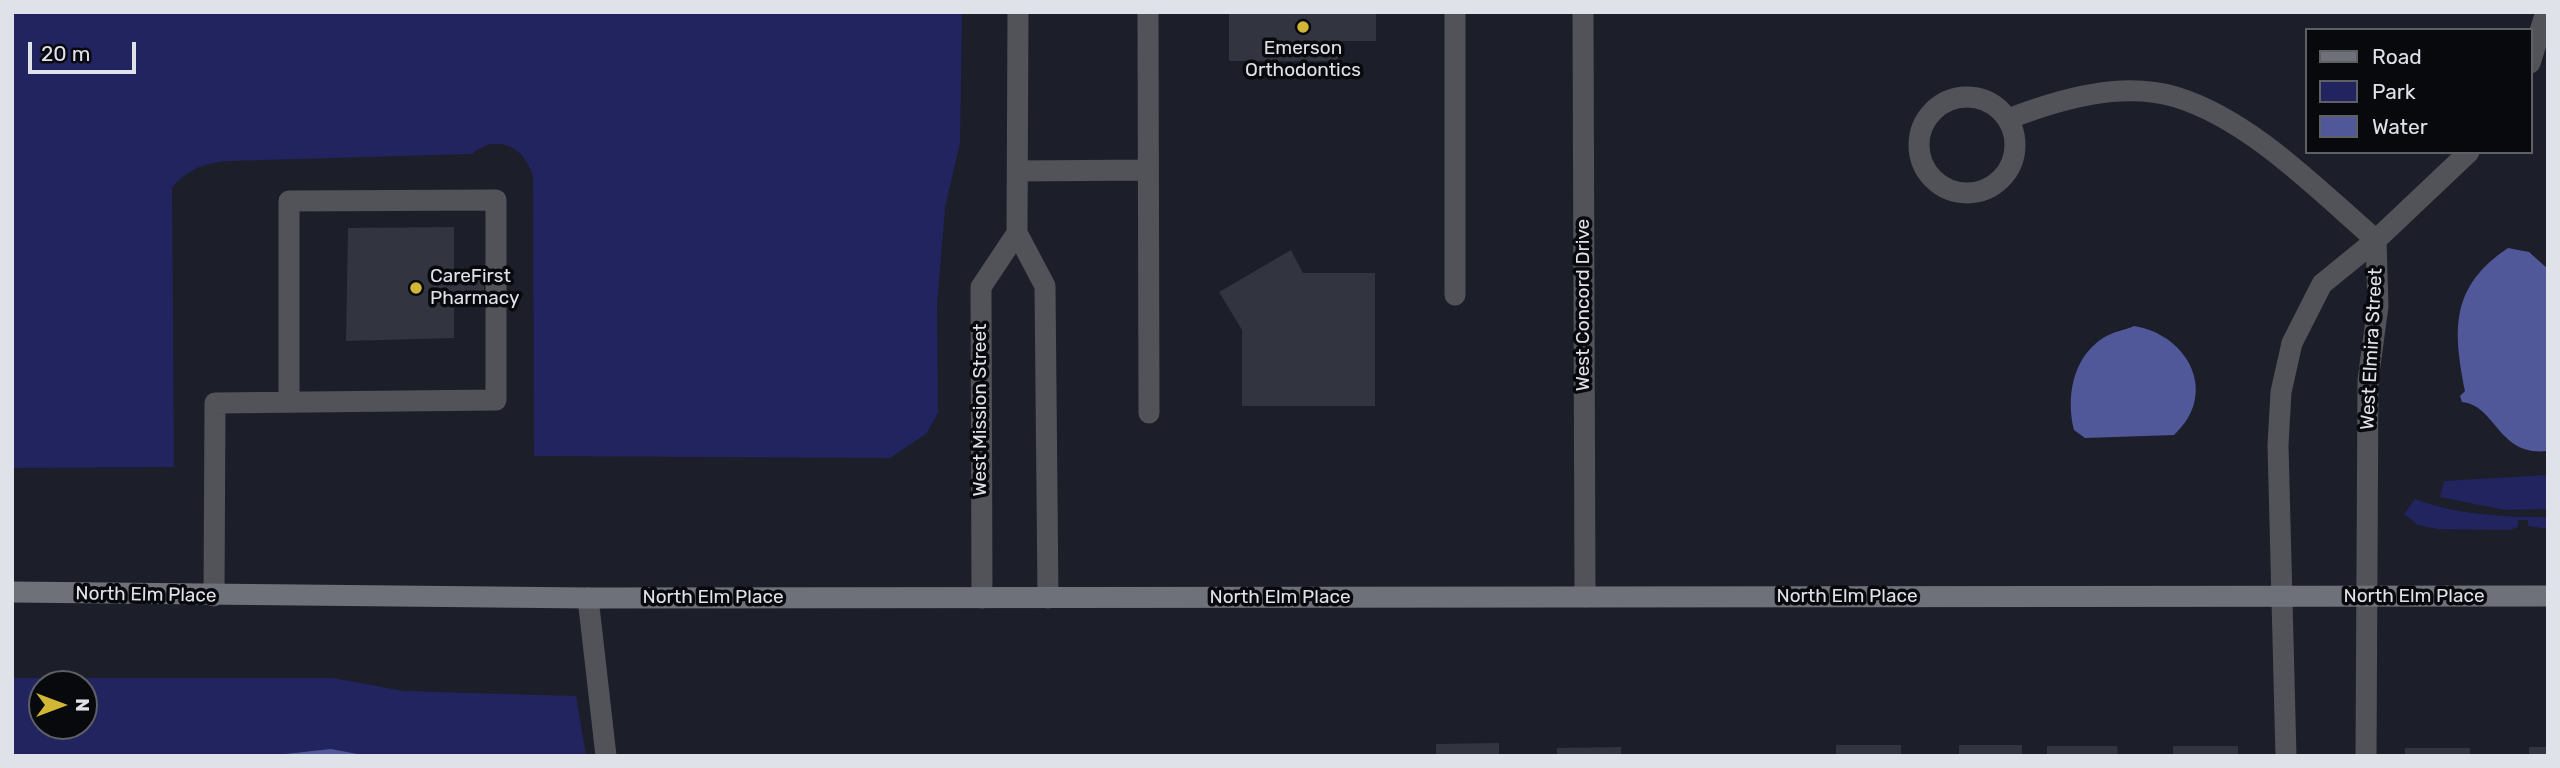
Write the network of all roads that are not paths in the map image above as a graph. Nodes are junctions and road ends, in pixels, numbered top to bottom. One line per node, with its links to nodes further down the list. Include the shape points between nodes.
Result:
1 (1018, 12): 10 (street)
2 (1148, 12): 9 (street)
3 (1455, 12): 13 (street)
4 (1584, 12): 20 (street, West Concord Drive)
5 (2546, 12): 6 (street)
6 (2532, 57)
7 (2008, 119): 7 (street, via 1979,97 1942,103 1928,116 1920,133 1919,152 1926,170 1939,184 1956,192 1975,193 1993,186 2014,156 2015,138); 12 (street, via 2096,93 2134,91 2176,97 2260,139)
8 (2467, 154): 12 (street)
9 (1148, 170): 10 (street); 15 (street)
10 (1018, 171): 11 (street)
11 (1017, 233): 23 (street, West Mission Street, via 981,288); 24 (street, via 1045,286)
12 (2376, 240): 18 (street, West Elmira Street, via 2378,306 2368,380); 21 (street, West Elmira Street, via 2322,284 2292,343 2281,392 2278,445)
13 (1455, 295)
14 (289, 402): 14 (street, via 496,400 496,201 289,201); 17 (street, via 215,403)
15 (1149, 413)
16 (12, 592): 17 (main road, North Elm Place)
17 (214, 596): 22 (main road, North Elm Place)
18 (2366, 596): 19 (main road, North Elm Place); 21 (main road, North Elm Place); 27 (street, West Elmira Street)
19 (2548, 596)
20 (1585, 597): 21 (main road, North Elm Place); 24 (main road, North Elm Place)
21 (2283, 597): 26 (street, West Elmira Street)
22 (589, 598): 23 (main road, North Elm Place); 25 (street)
23 (982, 598): 24 (main road, North Elm Place)
24 (1048, 598)
25 (606, 756)
26 (2286, 756)
27 (2366, 756)

